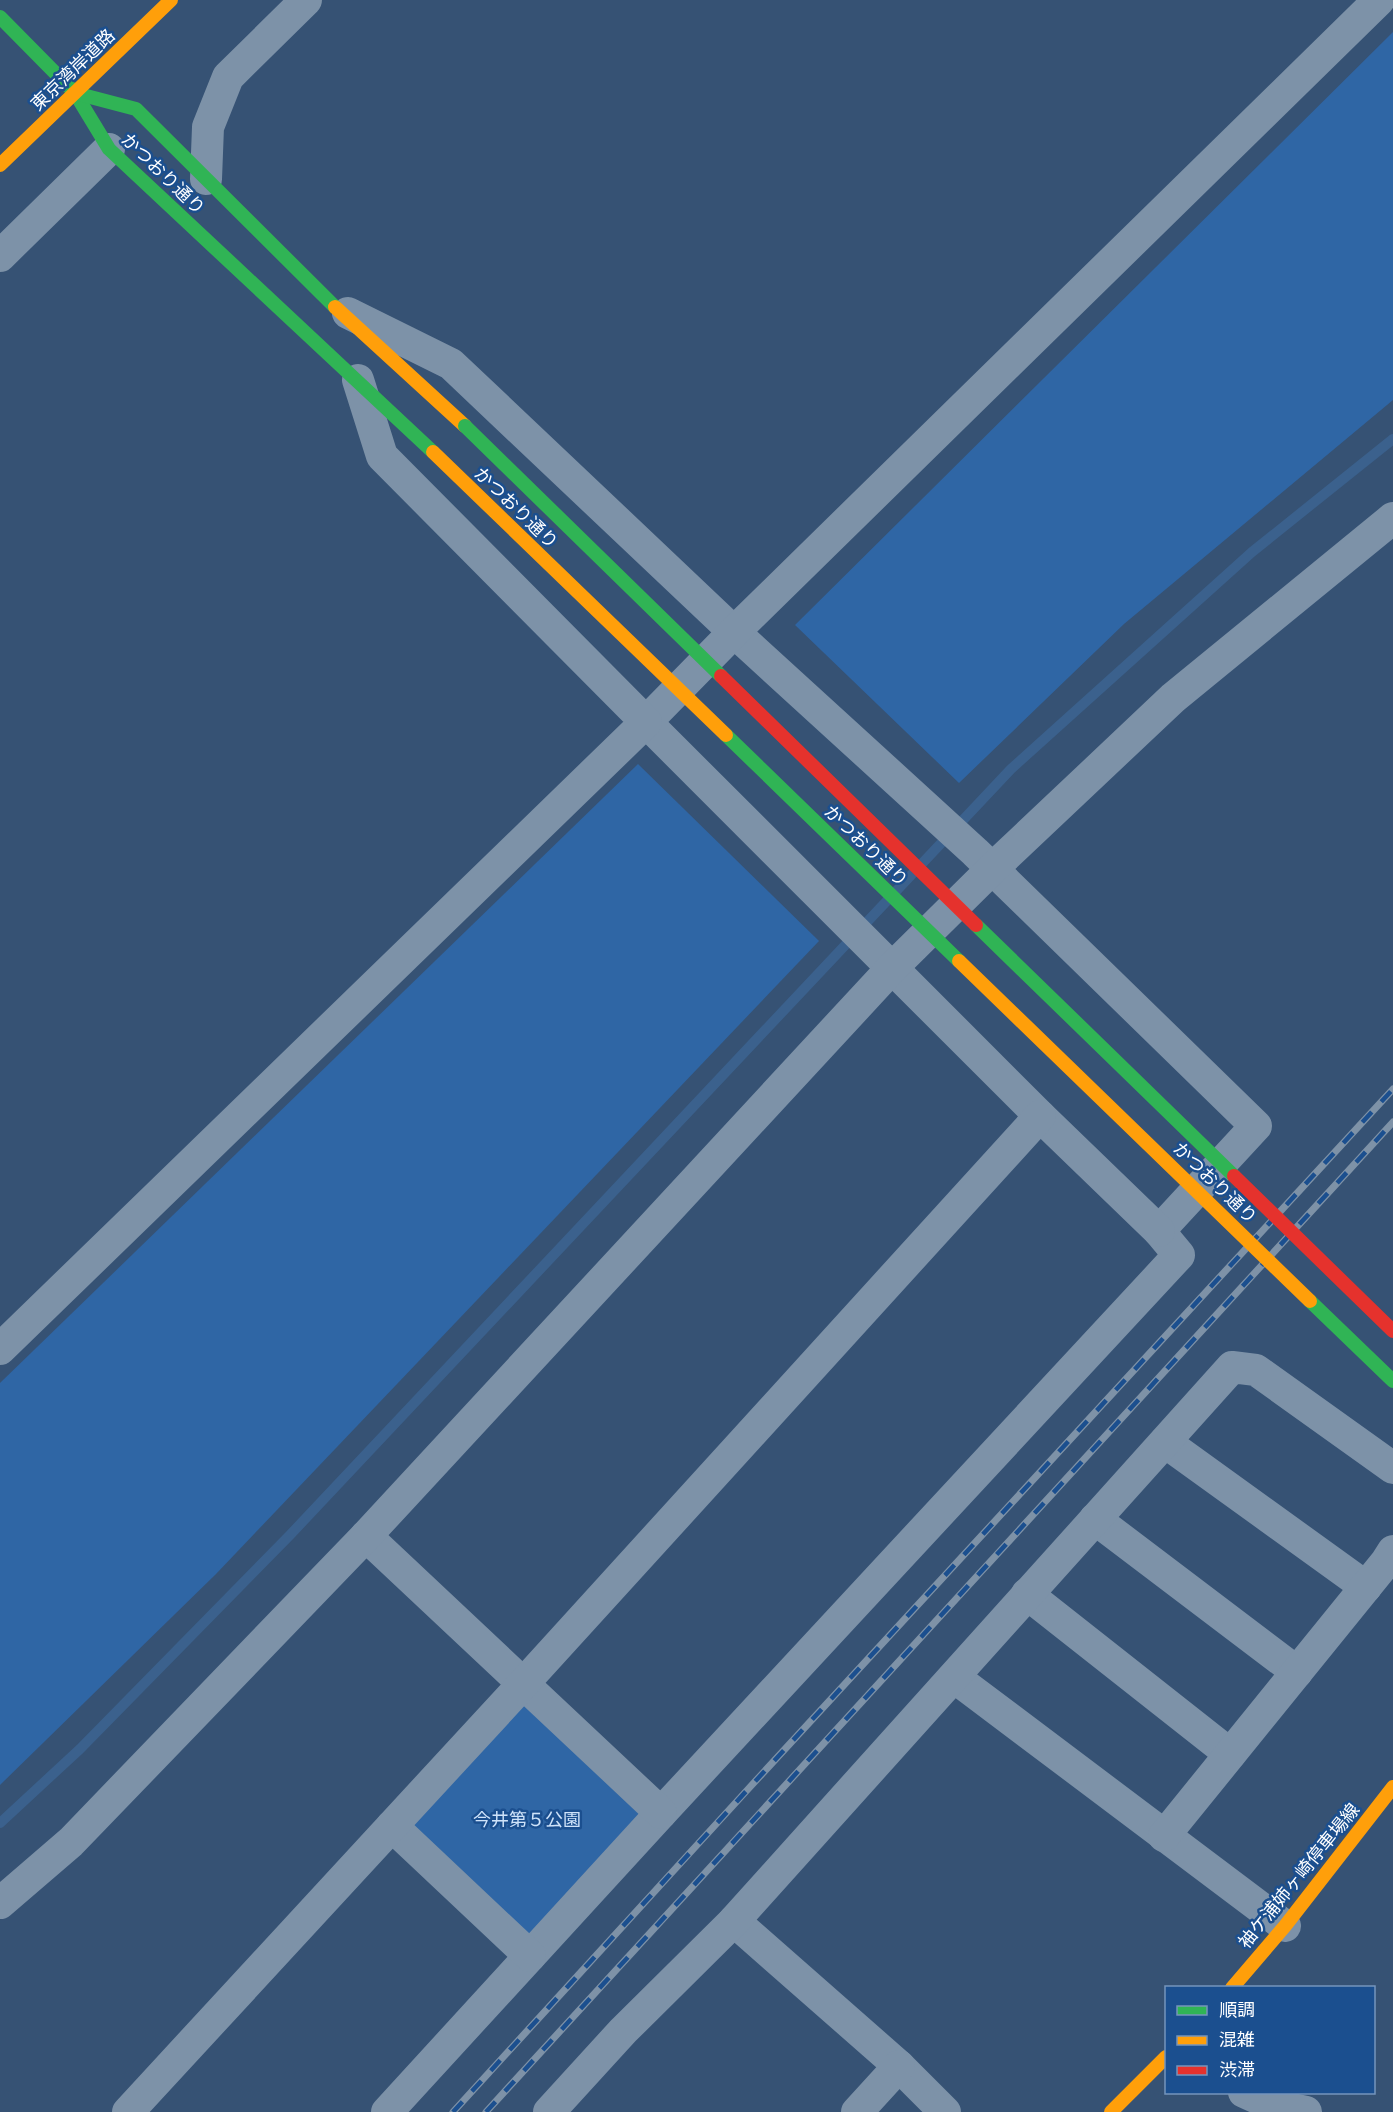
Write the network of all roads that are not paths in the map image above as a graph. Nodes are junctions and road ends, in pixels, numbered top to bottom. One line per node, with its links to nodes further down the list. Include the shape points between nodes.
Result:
1 (171, 0): 5 (main road, 東京湾岸道路)
2 (306, 0): 8 (street, via 228,77 208,127)
3 (1379, 0): 13 (street)
4 (0, 17): 5 (main road)
5 (75, 93): 6 (main road, かつおり通り); 7 (main road, 東京湾岸道路); 8 (main road, かつおり通り, via 136,109)
6 (109, 150): 9 (street); 11 (main road, かつおり通り)
7 (0, 165)
8 (206, 179): 10 (main road, かつおり通り)
9 (0, 256)
10 (334, 306): 13 (street, via 451,364); 19 (main road, かつおり通り, bridge, via 465,426)
11 (358, 380): 14 (street, via 382,456); 21 (main road, かつおり通り, bridge)
12 (1393, 518): 15 (street)
13 (734, 632): 14 (street); 15 (street)
14 (646, 722): 16 (street); 20 (street)
15 (983, 860): 16 (street); 18 (street, via 1256,1126)
16 (886, 962): 17 (street); 25 (street)
17 (1040, 1116): 18 (street); 31 (street)
18 (1159, 1231): 34 (street, via 1179,1255)
19 (1393, 1331)
20 (0, 1349)
21 (1393, 1381)
22 (1165, 1442): 23 (street, via 1232,1367 1256,1370); 24 (street); 27 (street)
23 (1393, 1468)
24 (1095, 1520): 28 (street); 29 (street)
25 (366, 1536): 31 (street); 37 (street, via 71,1842)
26 (1393, 1551): 27 (street)
27 (1366, 1587): 29 (street)
28 (1027, 1594): 30 (street); 32 (street)
29 (1297, 1672): 32 (street)
30 (954, 1677): 36 (street); 38 (street)
31 (523, 1684): 34 (street); 35 (street)
32 (1230, 1754): 36 (street)
33 (1393, 1786): 39 (main road, 袖ケ浦姉ヶ崎停車場線)
34 (661, 1813): 40 (street)
35 (392, 1826): 40 (street); 45 (street)
36 (1164, 1836): 39 (street)
37 (0, 1904)
38 (734, 1921): 43 (street); 47 (street, via 623,2031)
39 (1285, 1926): 41 (main road, 袖ケ浦姉ヶ崎停車場線)
40 (530, 1956): 46 (street)
41 (1234, 1986)
42 (1165, 2059): 50 (main road)
43 (899, 2066): 48 (street); 49 (street)
44 (1248, 2094): 51 (street, via 1273,2105)
45 (128, 2112)
46 (387, 2112)
47 (549, 2112)
48 (857, 2112)
49 (945, 2112)
50 (1111, 2112)
51 (1306, 2112)

